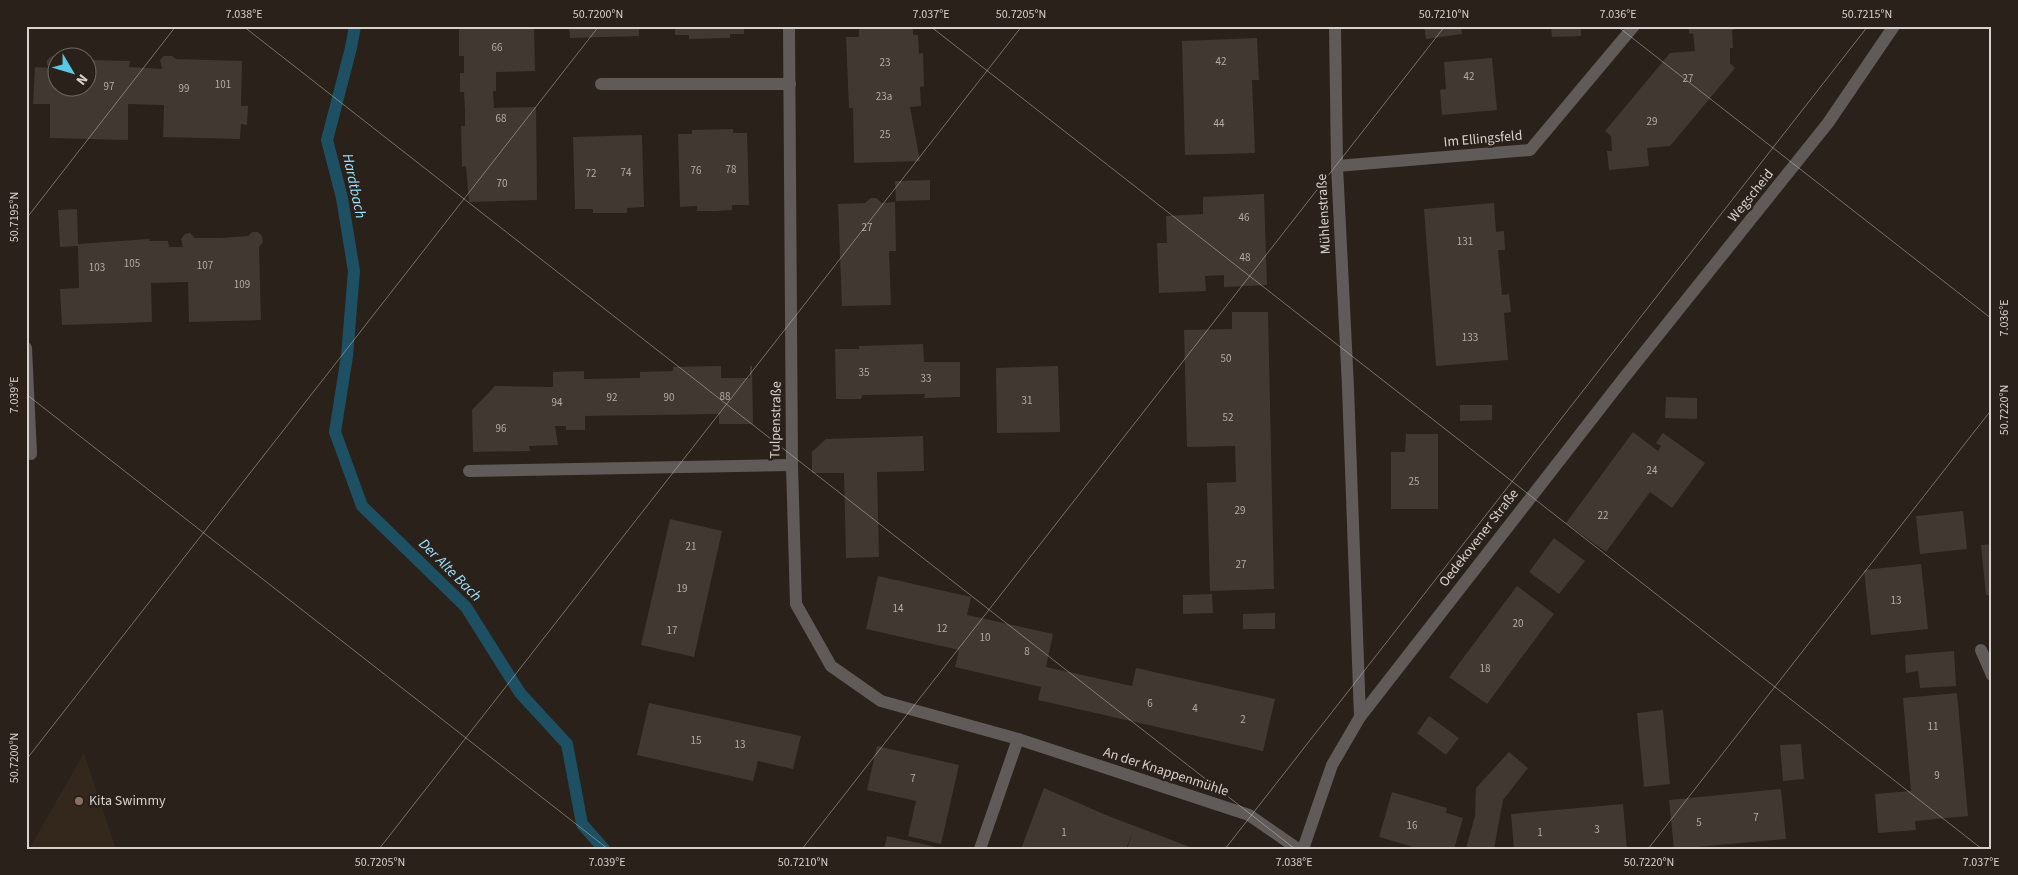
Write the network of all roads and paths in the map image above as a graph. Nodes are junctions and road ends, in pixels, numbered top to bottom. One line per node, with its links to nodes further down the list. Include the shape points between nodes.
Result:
1 (790, 26): 6 (street, Tulpenstraße)
2 (1335, 26): 7 (street, Mühlenstraße)
3 (1634, 26): 7 (street, Im Ellingsfeld, via 1530,150)
4 (1894, 26): 9 (street, Wegscheid, via 1828,123)
5 (600, 84): 6 (street)
6 (790, 84): 11 (street, Tulpenstraße)
7 (1337, 166): 15 (street, Mühlenstraße)
8 (26, 348): 10 (street)
9 (1624, 379): 15 (street, Oedekovener Straße)
10 (31, 454)
11 (792, 465): 12 (street, Tulpenstraße); 16 (street, An der Knappenmühle, via 796,604 831,666 881,701)
12 (469, 471)
13 (1981, 650): 14 (street)
14 (1992, 676)
15 (1360, 717): 19 (street, Oedekovener Straße, via 1332,765)
16 (1018, 739): 17 (street); 18 (street, An der Knappenmühle, via 1249,816)
17 (980, 849)
18 (1298, 849)
19 (1302, 849)

